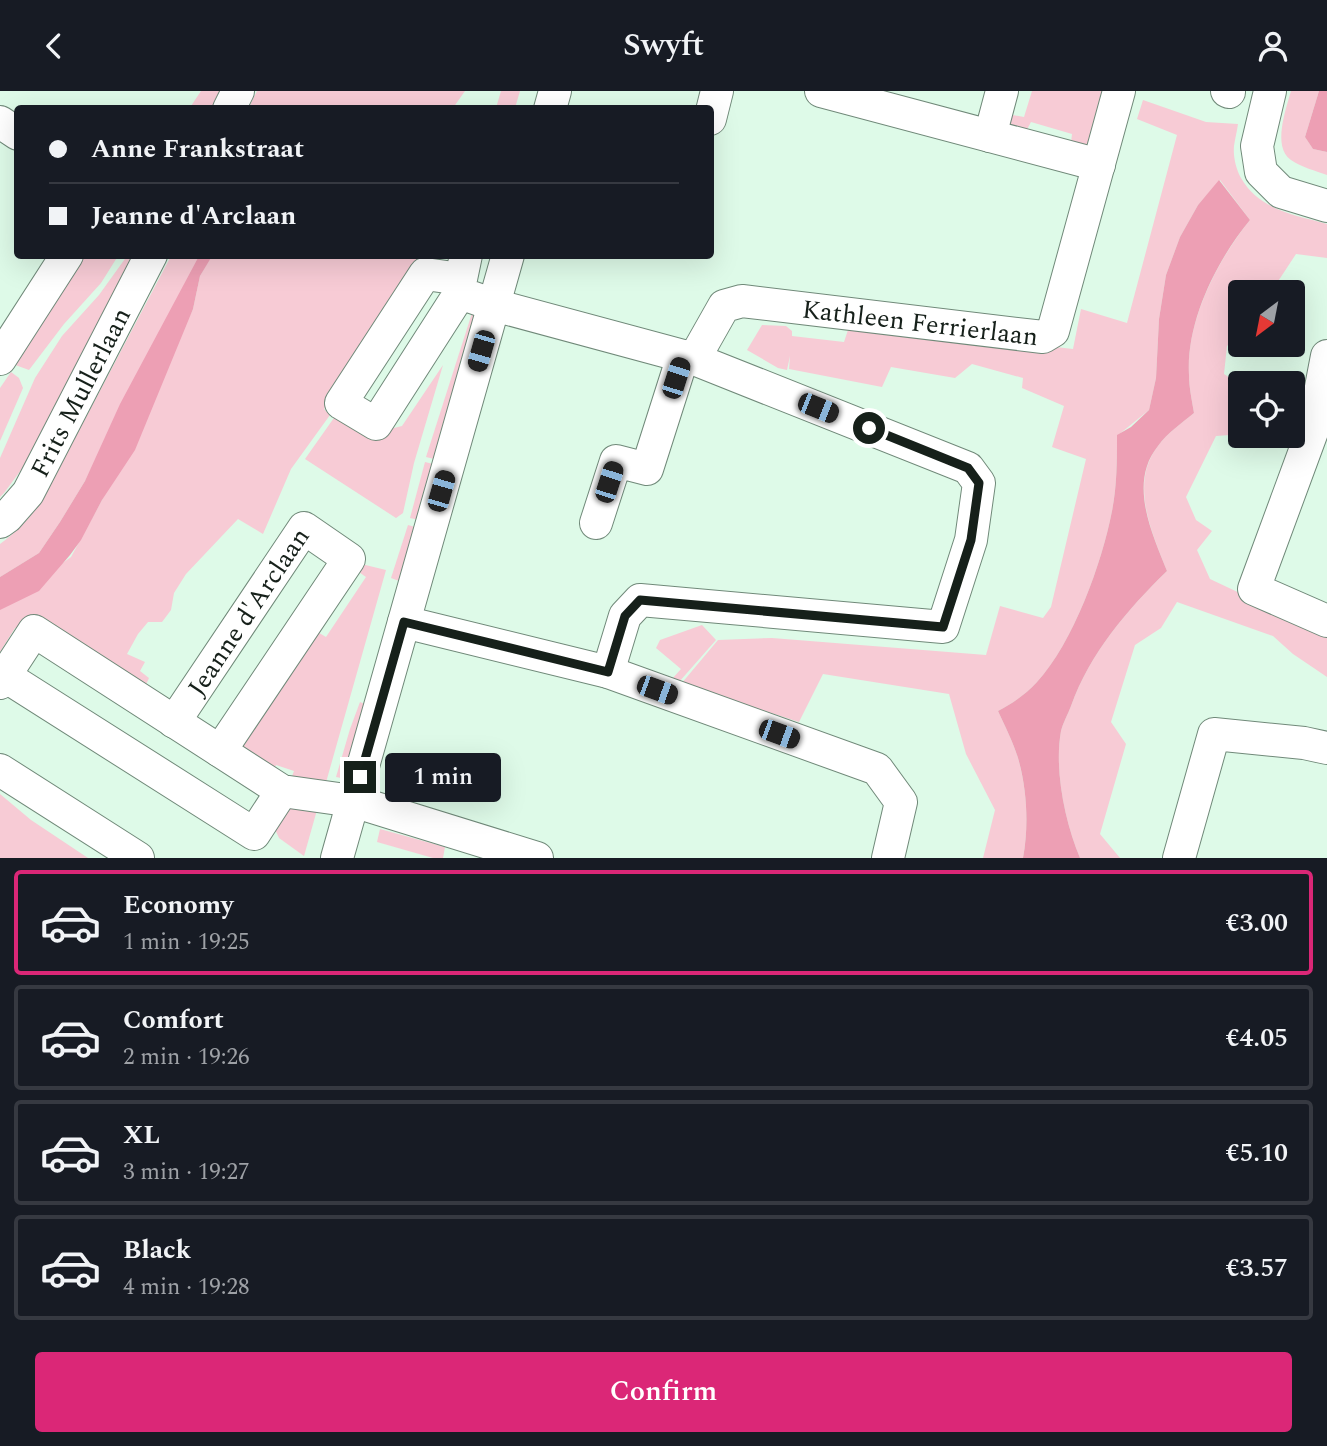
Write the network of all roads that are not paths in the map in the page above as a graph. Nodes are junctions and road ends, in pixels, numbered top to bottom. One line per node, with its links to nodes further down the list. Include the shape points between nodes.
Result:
1 (821, 91): 5 (street)
2 (1002, 91): 5 (street)
3 (1119, 91): 6 (street, Kathleen Ferrierlaan)
4 (1270, 91): 7 (street, via 1257,146 1261,172 1281,192)
5 (989, 136): 6 (street)
6 (1099, 165): 14 (street, Kathleen Ferrierlaan, via 1053,331 1043,337 742,301 724,306)
7 (1327, 206)
8 (64, 259): 15 (street)
9 (149, 259): 17 (street, Frits Mullerlaan, via 28,493)
10 (507, 259): 12 (street)
11 (462, 276): 12 (street)
12 (494, 305): 14 (street); 20 (street)
13 (1327, 356): 16 (street)
14 (688, 357): 18 (street, Kathleen Ferrierlaan, via 647,469 616,461); 21 (street, via 968,468 979,483 971,540 943,627 640,600 625,616)
15 (0, 359)
16 (1320, 431): 19 (street, via 1254,589)
17 (0, 522)
18 (596, 523)
19 (1327, 621)
20 (404, 622): 21 (street); 28 (street)
21 (608, 672): 32 (street, via 877,769 901,802)
22 (2, 680): 23 (street, Jeanne d'Arclaan, via 34,631); 27 (street, Jeanne d'Arclaan, via 254,834)
23 (174, 722): 25 (street, Jeanne d'Arclaan); 25 (street, Jeanne d'Arclaan, via 304,529 349,559)
24 (1327, 748): 33 (street, via 1214,734)
25 (220, 751): 27 (street, Jeanne d'Arclaan)
26 (0, 770): 29 (street)
27 (282, 791): 28 (street, Jeanne d'Arclaan)
28 (353, 801): 30 (street); 31 (street, Jeanne d'Arclaan)
29 (138, 858)
30 (337, 858)
31 (537, 858)
32 (888, 858)
33 (1179, 858)

